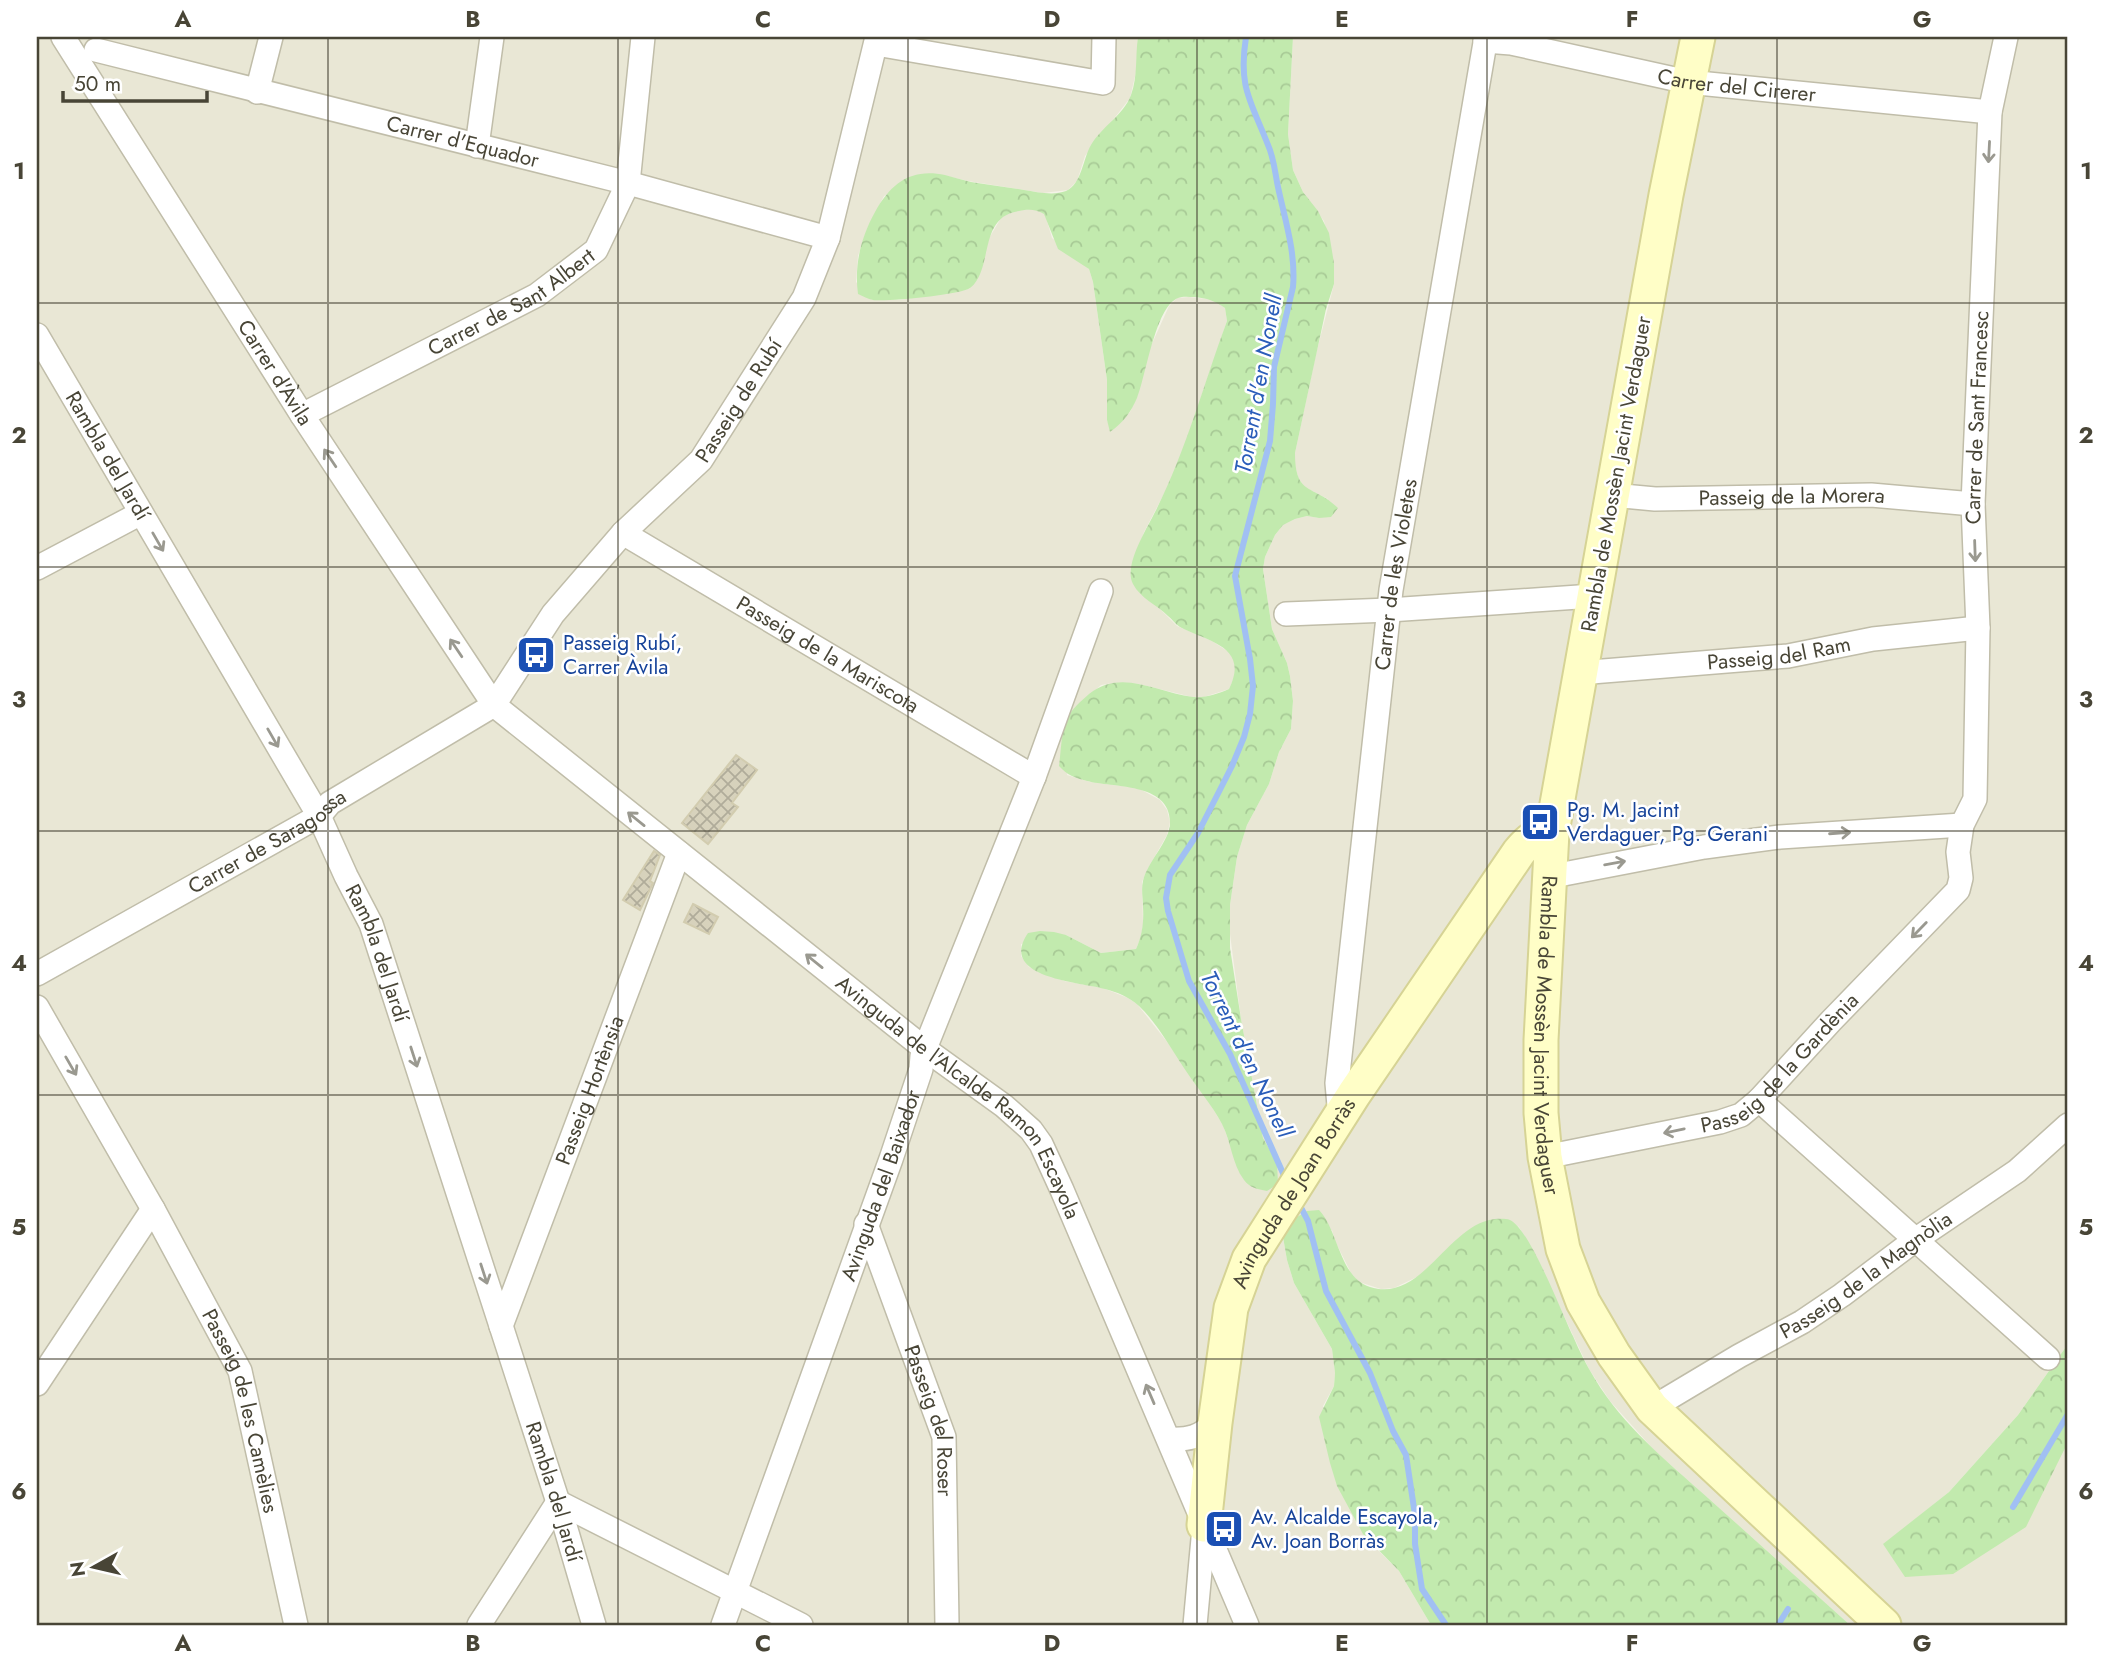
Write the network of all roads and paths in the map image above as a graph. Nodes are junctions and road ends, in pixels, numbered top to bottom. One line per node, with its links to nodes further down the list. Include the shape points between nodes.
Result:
1 (64, 37): 11 (street, Carrer d'Àvila)
2 (271, 37): 13 (street)
3 (492, 37): 15 (street)
4 (643, 37): 16 (street, Carrer de Sant Albert)
5 (1104, 37): 9 (street, via 1103,83)
6 (1698, 37): 12 (street, Rambla de Mossèn Jacint Verdaguer)
7 (2006, 37): 14 (street, Carrer de Sant Francesc)
8 (1485, 39): 12 (street, Carrer del Cirerer); 27 (street, Carrer de les Violetes)
9 (876, 40): 17 (street, Passeig de Rubí)
10 (98, 43): 11 (street); 13 (street, Carrer d'Equador)
11 (89, 77): 19 (street, Carrer d'Àvila)
12 (1688, 82): 14 (street, Carrer del Cirerer); 20 (street, Rambla de Mossèn Jacint Verdaguer)
13 (257, 92): 15 (street, Carrer d'Equador)
14 (1990, 112): 21 (street, Carrer de Sant Francesc, one-way to 21)
15 (477, 146): 16 (street, Carrer d'Equador)
16 (628, 183): 17 (street, Carrer d'Equador); 19 (street, Carrer de Sant Albert, via 596,250 537,295)
17 (828, 238): 23 (street, Passeig de Rubí, via 804,298 701,460)
18 (37, 335): 22 (street, Rambla del Jardí)
19 (302, 415): 31 (street, Carrer d'Àvila, one-way to 19)
20 (1612, 495): 21 (street, Passeig de la Morera, via 1655,499 1871,495); 26 (street, Rambla de Mossèn Jacint Verdaguer)
21 (1973, 504): 29 (street, Carrer de Sant Francesc, one-way to 29)
22 (141, 513): 24 (street); 33 (street, Rambla del Jardí, one-way to 33)
23 (623, 533): 31 (street, Passeig de Rubí, via 553,614); 32 (street, Passeig de la Mariscota)
24 (37, 568)
25 (1101, 591): 32 (street, Avinguda del Baixador)
26 (1593, 596): 27 (street); 30 (street, Rambla de Mossèn Jacint Verdaguer)
27 (1389, 610): 28 (street); 42 (street, Carrer de les Violetes, via 1337,1083)
28 (1286, 614)
29 (1978, 628): 30 (street, Passeig del Ram, via 1874,639 1788,656); 34 (street, Carrer de Sant Francesc, via 1975,799)
30 (1579, 673): 35 (street, Rambla de Mossèn Jacint Verdaguer)
31 (494, 705): 33 (street, Carrer de Saragossa, via 330,803); 36 (street, Avinguda de l'Alcalde Ramon Escayola, one-way to 31)
32 (1034, 777): 40 (street, Avinguda del Baixador)
33 (319, 816): 38 (street, Carrer de Saragossa); 48 (street, Rambla del Jardí, one-way to 48, via 371,925)
34 (1962, 825): 37 (street, one-way to 34, via 1780,836); 41 (street, Passeig de la Gardènia, one-way to 41, via 1958,890)
35 (1552, 832): 37 (street, Rambla de Mossèn Jacint Verdaguer); 42 (street, Avinguda de Joan Borràs, via 1538,834 1519,852)
36 (679, 853): 40 (street, Avinguda de l'Alcalde Ramon Escayola, one-way to 36); 48 (street, Passeig Hortènsia)
37 (1548, 877): 44 (street, Rambla de Mossèn Jacint Verdaguer, via 1541,1040)
38 (37, 974)
39 (37, 1007): 45 (street, Passeig de les Camèlies, one-way to 45)
40 (925, 1049): 46 (street, Avinguda del Baixador); 53 (street, Avinguda de l'Alcalde Ramon Escayola, one-way to 40, via 1041,1144 1004,1106)
41 (1759, 1100): 44 (street, Passeig de la Gardènia, one-way to 44, via 1741,1115 1720,1122); 47 (street)
42 (1340, 1117): 52 (street, Avinguda de Joan Borràs, via 1249,1259 1231,1308)
43 (2068, 1125): 47 (street, Passeig de la Magnòlia, via 2017,1171)
44 (1545, 1157): 51 (street, Rambla de Mossèn Jacint Verdaguer, via 1563,1249 1583,1302)
45 (152, 1209): 50 (street); 59 (street, Passeig de les Camèlies, via 240,1371)
46 (866, 1224): 58 (street, Avinguda del Baixador); 64 (street, Passeig del Roser, via 944,1437)
47 (1915, 1240): 49 (street); 51 (street, Passeig de la Magnòlia, via 1802,1322)
48 (501, 1326): 54 (street, Rambla del Jardí)
49 (2048, 1358)
50 (40, 1369)
51 (1652, 1408): 67 (street, Rambla de Mossèn Jacint Verdaguer)
52 (1215, 1423): 53 (street, via 1192,1439); 55 (street, Avinguda de Joan Borràs)
53 (1169, 1439): 55 (street, Avinguda de l'Alcalde Ramon Escayola)
54 (558, 1502): 58 (street); 60 (street); 61 (street, Rambla del Jardí)
55 (1204, 1525): 56 (street, Avinguda de Joan Borràs); 57 (street, Avinguda de l'Alcalde Ramon Escayola)
56 (1199, 1589): 57 (street, via 1217,1584); 65 (street, Avinguda de Joan Borràs)
57 (1232, 1589): 66 (street, Avinguda de l'Alcalde Ramon Escayola)
58 (736, 1592): 62 (street, Avinguda del Baixador); 63 (street)
59 (296, 1625)
60 (479, 1625)
61 (594, 1625)
62 (723, 1625)
63 (801, 1625)
64 (947, 1625)
65 (1195, 1625)
66 (1247, 1625)
67 (1884, 1625)

